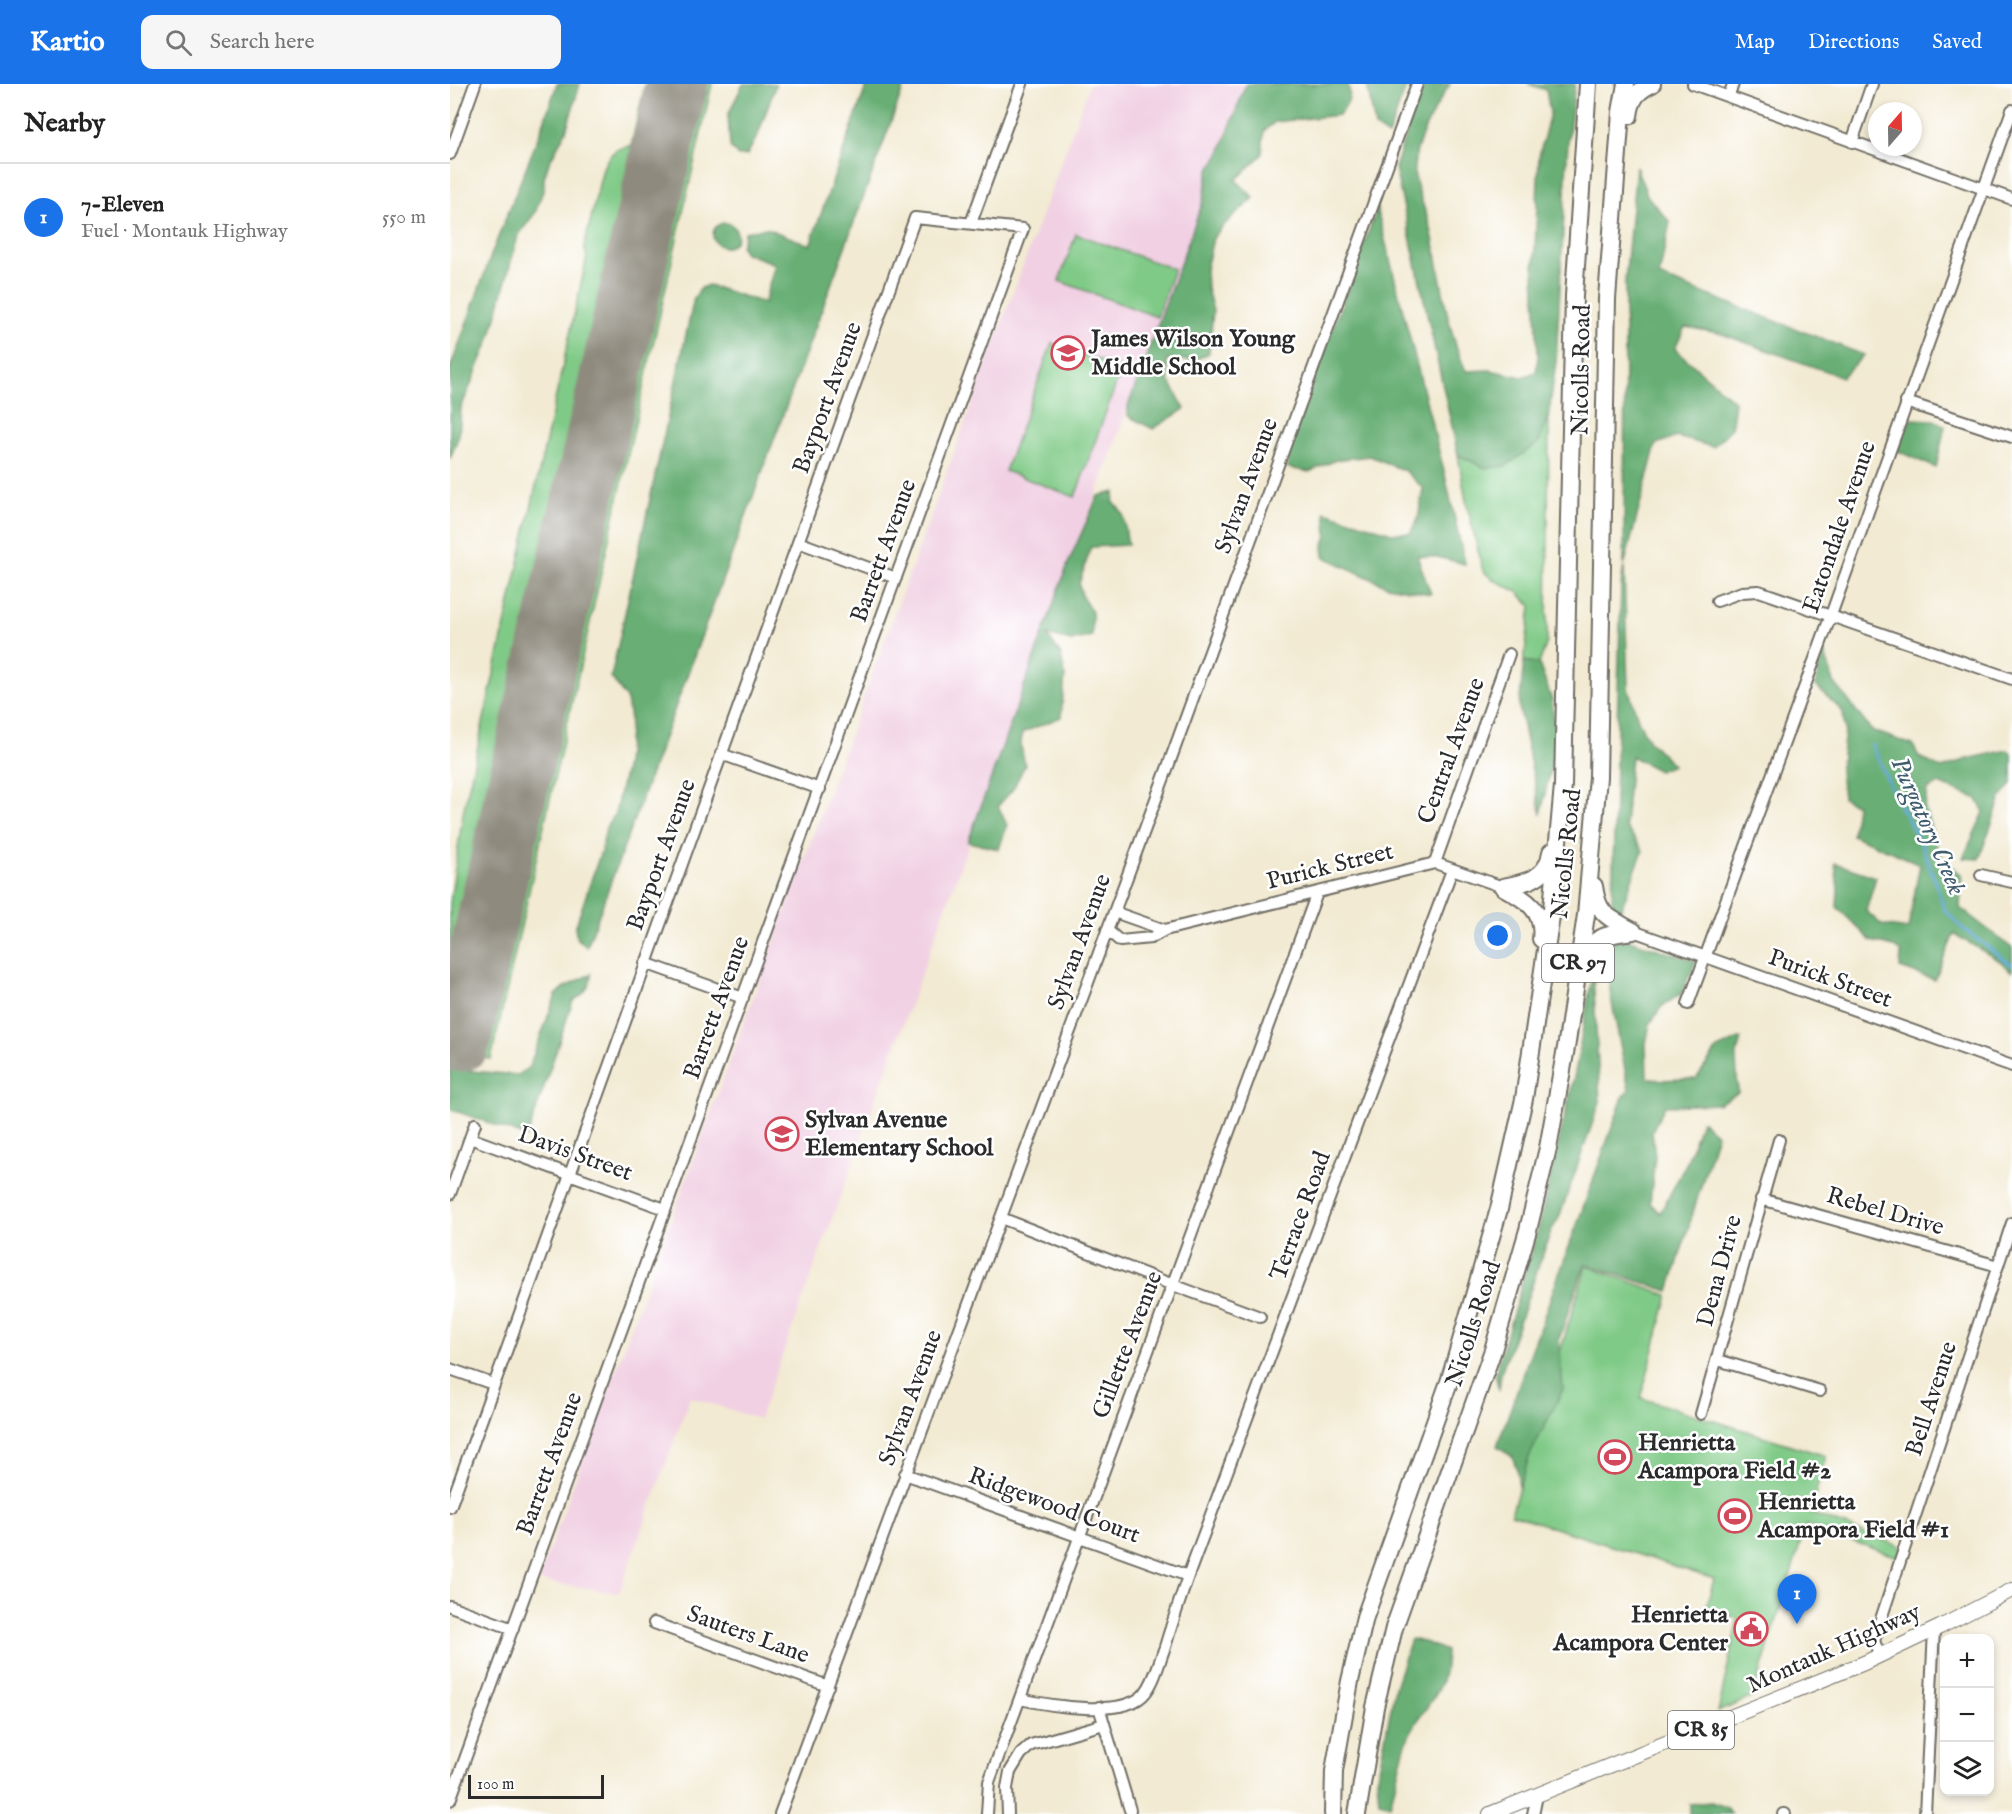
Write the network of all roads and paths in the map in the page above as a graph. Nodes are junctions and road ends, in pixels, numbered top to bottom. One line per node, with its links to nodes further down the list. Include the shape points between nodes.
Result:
1 (475, 84): 13 (street)
2 (1022, 84): 16 (street)
3 (1417, 84): 36 (street, Sylvan Avenue)
4 (1626, 84): 17 (highway, Nicolls Road / CR 97)
5 (1652, 84): 17 (highway, via 1634,96 1630,107)
6 (1693, 84): 10 (street)
7 (1733, 84): 10 (street)
8 (1872, 84): 12 (street)
9 (1587, 87): 28 (highway, Nicolls Road / CR 97, via 1574,296)
10 (1729, 96): 12 (street)
11 (2012, 110): 14 (street, Eatondale Avenue)
12 (1852, 142): 14 (street)
13 (450, 154)
14 (1983, 189): 15 (street); 18 (street, Eatondale Avenue)
15 (2012, 199)
16 (971, 223): 20 (street, Bayport Avenue, via 915,218); 21 (street, Barrett Avenue, via 1023,230)
17 (1611, 238): 30 (highway, Nicolls Road / CR 97, via 1598,777)
18 (1906, 402): 19 (street); 23 (street, Eatondale Avenue)
19 (2012, 437)
20 (798, 543): 21 (street); 26 (street, Bayport Avenue)
21 (896, 578): 27 (street, Barrett Avenue)
22 (1717, 601): 23 (street, via 1759,591)
23 (1831, 615): 25 (street); 40 (street, Eatondale Avenue)
24 (1509, 654): 29 (street, Central Avenue)
25 (2012, 679)
26 (721, 754): 27 (street); 41 (street, Bayport Avenue)
27 (820, 789): 43 (street, Barrett Avenue)
28 (1561, 808): 34 (highway, via 1553,826 1550,859 1543,873 1527,883); 42 (highway, Nicolls Road / CR 97)
29 (1436, 863): 31 (street); 35 (street, Purick Street)
30 (1592, 866): 39 (highway, via 1596,904); 44 (highway, Nicolls Road / CR 97)
31 (1452, 870): 34 (street); 67 (street, Terrace Road)
32 (1981, 875): 33 (street)
33 (2012, 882)
34 (1503, 887): 42 (highway, via 1525,899 1543,926 1538,962)
35 (1317, 893): 38 (street, Purick Street); 57 (street, Gillette Avenue)
36 (1114, 912): 37 (street, Sylvan Avenue); 38 (street)
37 (1107, 930): 38 (street, Purick Street, via 1120,941 1151,938); 54 (street, Sylvan Avenue)
38 (1165, 930)
39 (1633, 931): 40 (street, Purick Street); 44 (highway, via 1603,936 1594,942)
40 (1707, 957): 45 (street, Eatondale Avenue); 46 (street, Purick Street)
41 (645, 963): 43 (street); 50 (street, Bayport Avenue)
42 (1543, 970): 78 (highway, Nicolls Road / CR 97, via 1524,1099 1499,1209 1450,1379 1365,1617)
43 (743, 998): 53 (street, Barrett Avenue)
44 (1573, 1000): 79 (highway, Nicolls Road / CR 97, via 1548,1148 1528,1230 1493,1350 1394,1628)
45 (1688, 1004)
46 (2012, 1066)
47 (475, 1124): 48 (street)
48 (470, 1138): 50 (street, Davis Street); 51 (street)
49 (1779, 1140): 52 (street, Dena Drive)
50 (570, 1174): 53 (street, Davis Street); 61 (street, Bayport Avenue)
51 (450, 1194)
52 (1761, 1199): 56 (street, Rebel Drive); 59 (street, Dena Drive)
53 (665, 1209): 71 (street, Barrett Avenue)
54 (1000, 1218): 57 (street); 64 (street, Sylvan Avenue)
55 (2012, 1222): 56 (street, Bell Avenue)
56 (1998, 1266): 73 (street, Bell Avenue, via 1874,1643)
57 (1173, 1285): 58 (street); 66 (street, Gillette Avenue)
58 (1260, 1317)
59 (1718, 1360): 62 (street); 63 (street, Dena Drive)
60 (450, 1369): 61 (street)
61 (493, 1384): 65 (street, Bayport Avenue)
62 (1820, 1391)
63 (1701, 1414)
64 (905, 1474): 66 (street, Ridgewood Court); 74 (street, Sylvan Avenue)
65 (450, 1507)
66 (1078, 1537): 67 (street, Ridgewood Court); 75 (street, Gillette Avenue)
67 (1188, 1576): 76 (street, Terrace Road, via 1157,1670 1144,1695 1123,1706)
68 (2012, 1590): 72 (main road, Montauk Highway / CR 85)
69 (450, 1606): 71 (street)
70 (654, 1623): 74 (street, Sauters Lane)
71 (513, 1629): 81 (street, Barrett Avenue)
72 (1934, 1630): 73 (main road, Montauk Highway / CR 85); 92 (street)
73 (1880, 1656): 80 (main road, Montauk Highway / CR 85)
74 (828, 1686): 83 (street, Sylvan Avenue)
75 (1020, 1699): 76 (street, Terrace Road, via 1058,1707); 84 (street, Gillette Avenue, via 989,1782)
76 (1099, 1707): 77 (street)
77 (1104, 1724): 82 (street); 85 (street, via 1031,1745 1021,1754 1006,1788)
78 (1334, 1771): 86 (highway); 87 (highway, Nicolls Road / CR 97)
79 (1363, 1780): 88 (highway, Nicolls Road / CR 97); 89 (highway)
80 (1538, 1796): 90 (main road, CR 85); 91 (street)
81 (450, 1800)
82 (1130, 1810)
83 (780, 1814)
84 (987, 1814)
85 (1008, 1814)
86 (1323, 1814)
87 (1333, 1814)
88 (1357, 1814)
89 (1371, 1814)
90 (1490, 1814)
91 (1533, 1814)
92 (1925, 1814)

